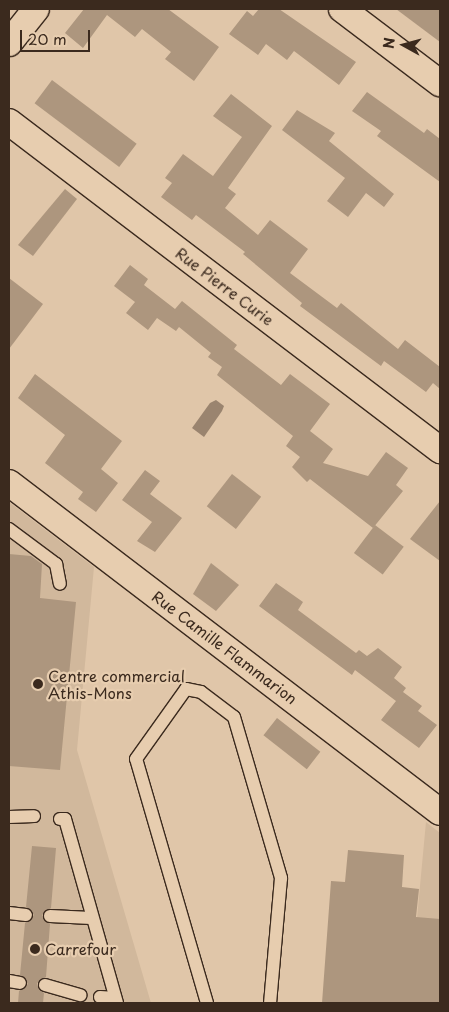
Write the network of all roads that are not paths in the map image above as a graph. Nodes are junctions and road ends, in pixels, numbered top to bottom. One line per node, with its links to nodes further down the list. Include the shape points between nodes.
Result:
1 (36, 9): 3 (street)
2 (342, 9): 4 (street)
3 (9, 43)
4 (440, 83)
5 (9, 122): 6 (street, Rue Pierre Curie)
6 (440, 450)
7 (9, 483): 10 (street, Rue Camille Flammarion)
8 (9, 529): 9 (lane, via 56,564)
9 (60, 584)
10 (440, 812)
11 (34, 816): 12 (lane)
12 (9, 817)
13 (62, 819): 17 (lane)
14 (9, 914): 15 (lane)
15 (26, 914)
16 (50, 916): 17 (lane)
17 (92, 918): 21 (lane)
18 (45, 985): 19 (lane)
19 (81, 995)
20 (100, 997): 21 (lane)
21 (116, 1001)
22 (207, 1003): 23 (lane, via 136,759 186,689 201,692 234,716 281,878)
23 (270, 1003)

